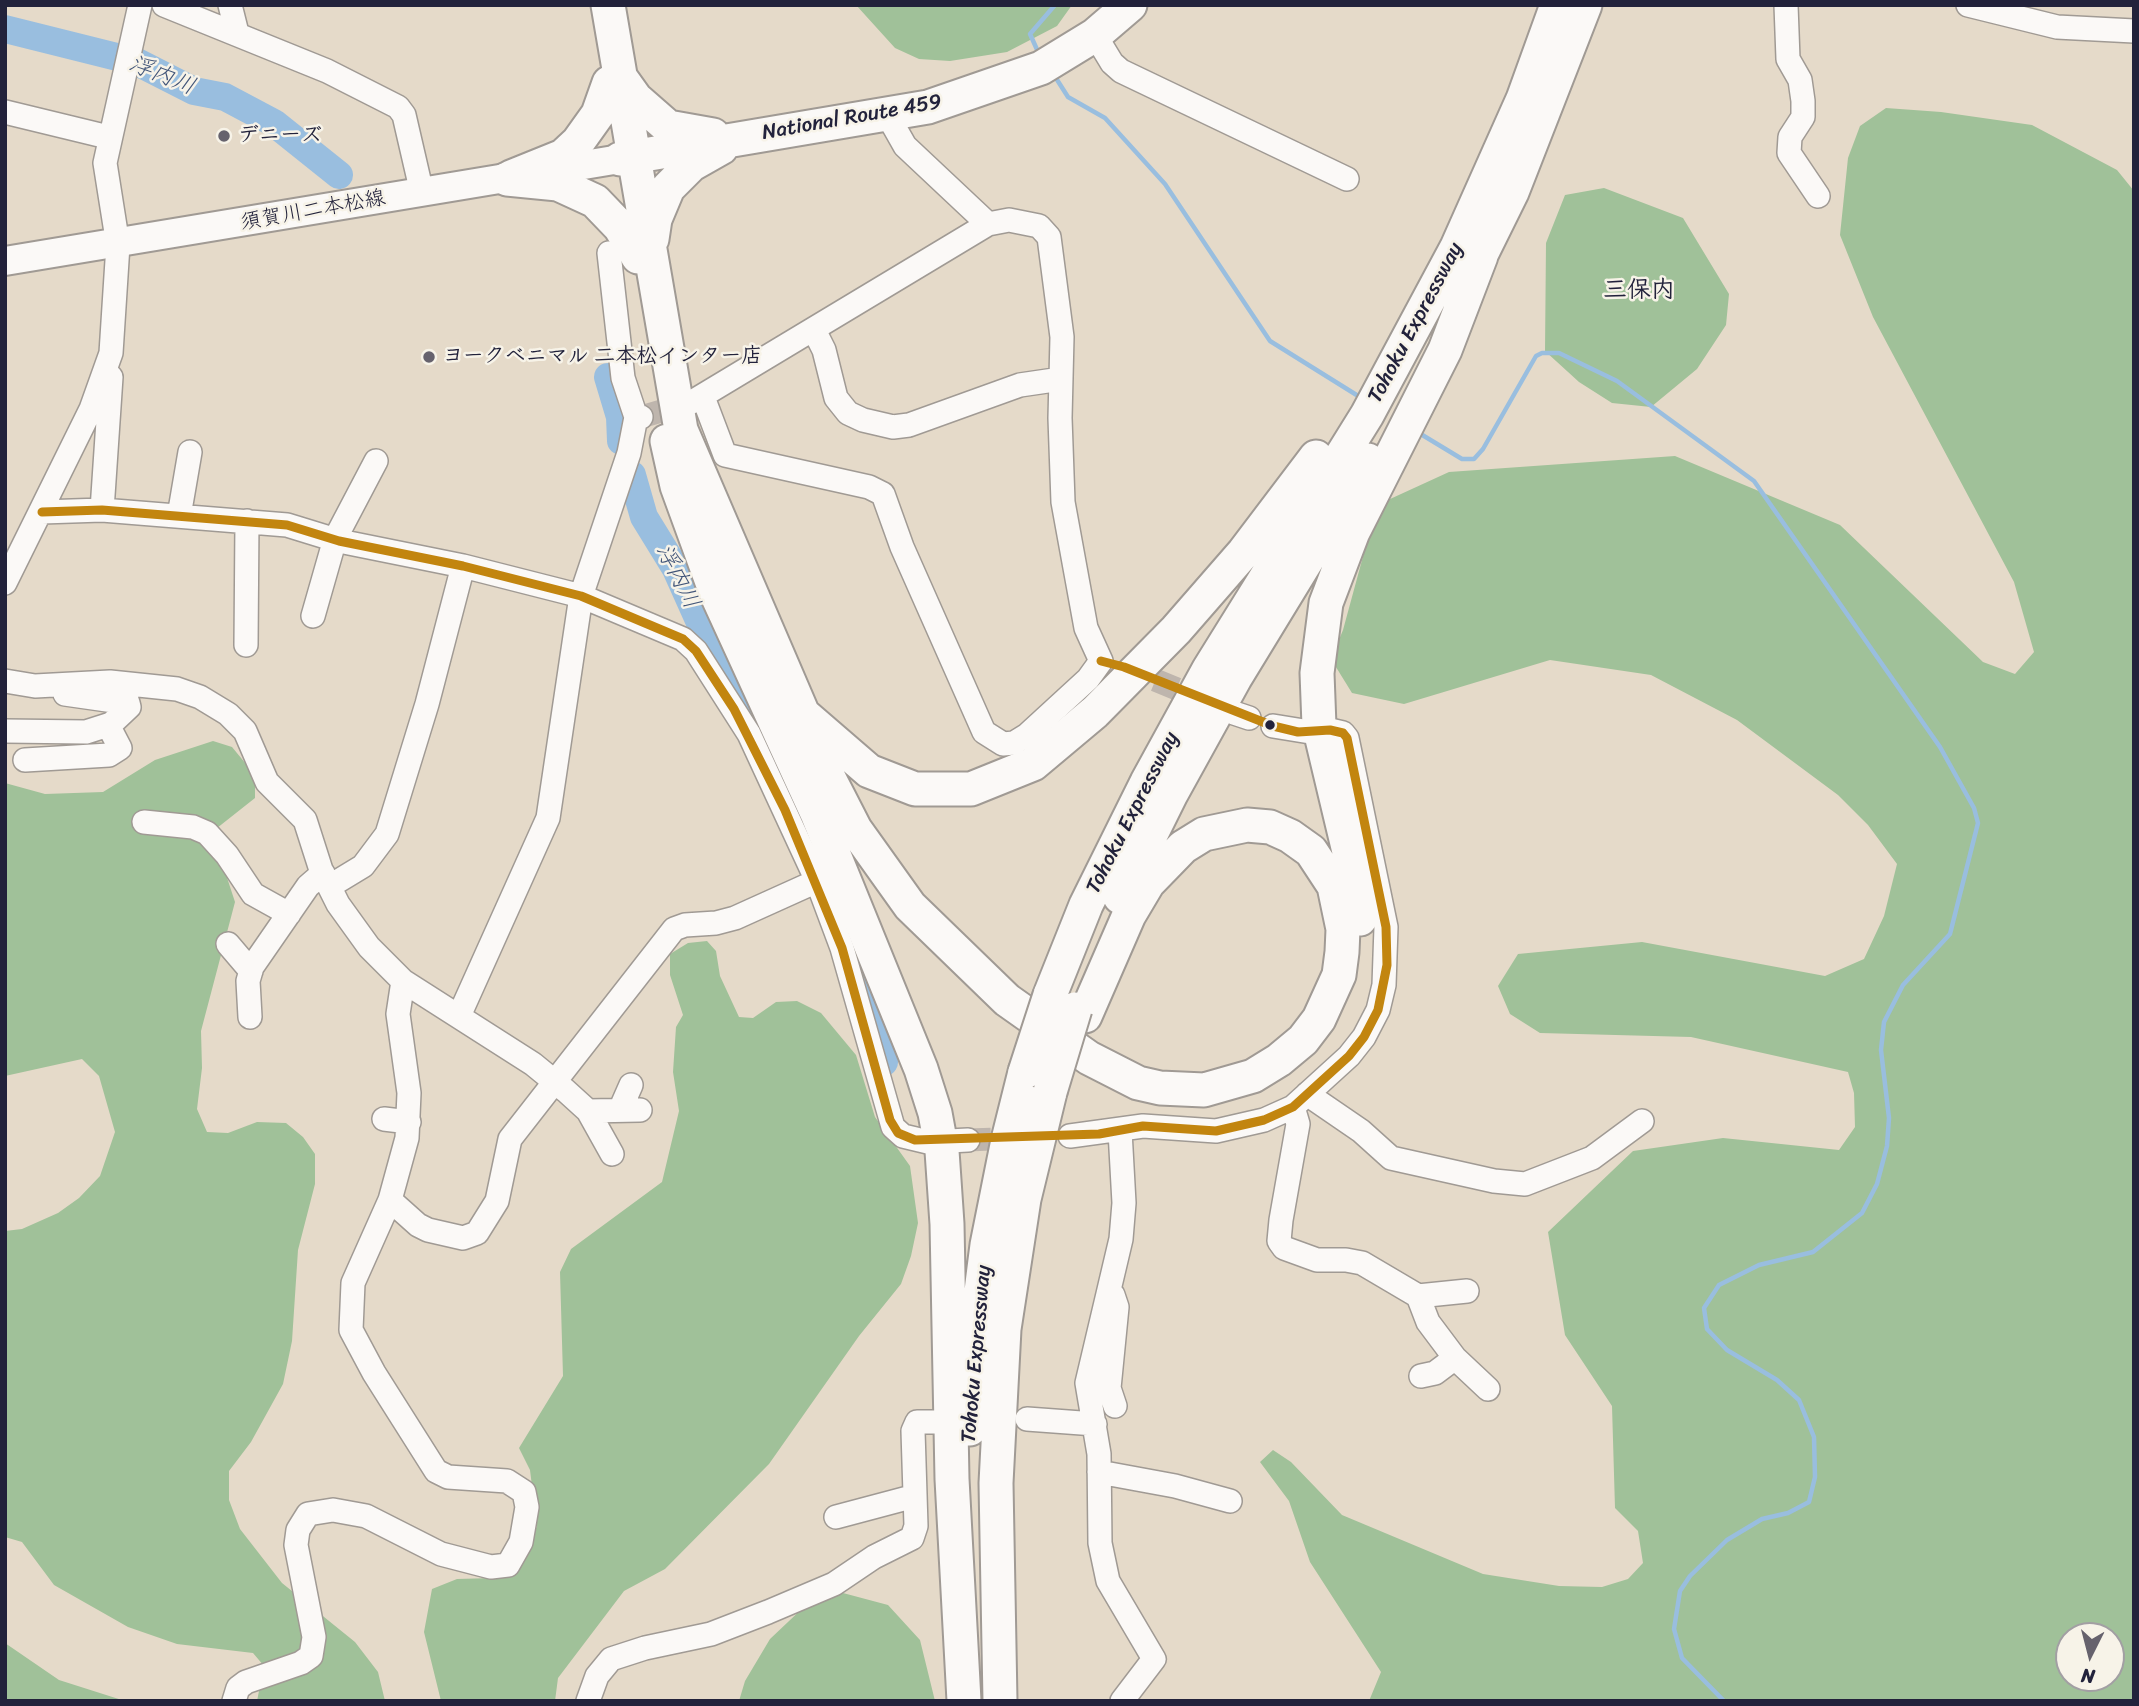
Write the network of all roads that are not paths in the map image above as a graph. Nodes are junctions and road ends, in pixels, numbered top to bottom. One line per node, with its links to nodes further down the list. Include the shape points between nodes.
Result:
1 (140, 5): 18 (street)
2 (164, 5): 13 (street)
3 (230, 5): 13 (street)
4 (596, 5): 15 (highway)
5 (608, 5): 15 (highway)
6 (1130, 5): 14 (highway, National Route 459)
7 (1557, 5): 20 (highway, Tohoku Expressway)
8 (1585, 5): 29 (highway, Tohoku Expressway, via 1512,192)
9 (1786, 5): 25 (street, via 1785,43 1803,101 1803,117 1790,136 1789,153)
10 (1968, 5): 11 (street)
11 (2030, 13): 12 (street, via 2057,27)
12 (2134, 31)
13 (237, 33): 24 (street, via 398,107 404,115)
14 (1095, 35): 17 (highway, National Route 459, via 1041,68 929,107); 23 (street, via 1121,71)
15 (614, 79): 19 (highway, via 668,127); 21 (highway); 22 (highway, via 578,142 563,156)
16 (5, 112): 18 (street)
17 (888, 116): 19 (highway, National Route 459); 26 (street, via 905,146)
18 (108, 137): 27 (street, via 105,163)
19 (743, 138): 21 (highway, National Route 459); 28 (highway, via 705,155 668,188)
20 (1506, 138): 51 (highway, via 1371,375 1293,489 1176,630 1064,741 1033,764 1000,780 971,789 915,789 869,771); 64 (highway, Tohoku Expressway, via 1457,247 1367,415 1209,669 1147,782 1086,905)
21 (626, 158): 22 (main road, 須賀川二本松線); 28 (highway)
22 (507, 179): 24 (main road, 須賀川二本松線); 28 (highway, via 558,184 595,201 620,227)
23 (1347, 180)
24 (422, 193): 27 (main road, 須賀川二本松線)
25 (1818, 195)
26 (988, 224): 31 (street); 33 (street, via 1009,220 1034,223 1049,237 1062,337)
27 (118, 245): 30 (main road, 須賀川二本松線); 32 (street)
28 (632, 255): 44 (street, via 623,378 638,417); 51 (highway, via 681,430); 56 (highway, via 677,486 716,593)
29 (1481, 256): 56 (highway, via 1445,351 1353,532 1326,603 1317,673 1319,726 1359,899 1360,953 1339,1018 1309,1057 1270,1086 1225,1103 1173,1106 1118,1093 1082,1074 955,976 894,911); 64 (highway, Tohoku Expressway, via 1388,430 1249,655 1171,794)
30 (7, 257)
31 (814, 330): 33 (street, via 836,398 848,413 893,428 1020,385); 47 (street, via 697,399 725,455 883,494 984,732 1003,744 1027,736)
32 (111, 353): 36 (street); 37 (street, via 91,409)
33 (1061, 379): 47 (street, via 1063,502 1086,628)
34 (190, 453): 38 (street)
35 (376, 461): 40 (street)
36 (102, 510): 37 (street); 38 (street)
37 (42, 512): 41 (street)
38 (179, 516): 39 (street)
39 (247, 521): 40 (street, via 287,525); 46 (street)
40 (335, 539): 42 (street); 45 (street)
41 (15, 545): 43 (street)
42 (463, 566): 44 (street); 58 (street, via 387,834 363,866)
43 (5, 583)
44 (581, 596): 59 (street, via 683,639 696,651 749,734); 65 (street, via 548,818)
45 (313, 616)
46 (246, 645)
47 (1101, 661): 48 (street)
48 (1124, 667)
49 (5, 681): 50 (street)
50 (36, 685): 52 (street, via 44,691 128,703); 58 (street, via 141,684 177,689 214,704 245,731 267,782 305,820)
51 (803, 714): 64 (highway, via 811,743 855,829 910,906 1007,1000 1089,1058 1138,1083 1204,1090 1253,1076 1303,1041 1331,998 1342,952 1334,886 1311,851 1270,827 1247,825 1204,834 1183,847 1148,883)
52 (108, 725): 54 (street, via 86,732); 55 (street, via 120,748 108,755)
53 (1273, 726): 70 (street, via 1343,733 1347,738 1386,927 1387,965 1378,1010 1349,1056)
54 (5, 731)
55 (25, 760)
56 (817, 813): 96 (highway, via 921,1069 942,1151)
57 (144, 822): 60 (street, via 193,827 206,833 254,894)
58 (326, 879): 60 (street, via 308,886); 63 (street, via 369,947)
59 (817, 881): 67 (street, via 735,918 674,929); 77 (street, via 842,948 890,1120 903,1136)
60 (289, 914): 62 (street)
61 (228, 944): 62 (street)
62 (251, 971): 66 (street)
63 (403, 981): 65 (street); 74 (street, via 398,1014)
64 (1070, 1007): 69 (highway, Tohoku Expressway, bridge); 69 (highway)
65 (459, 1016): 67 (street)
66 (250, 1017)
67 (554, 1081): 71 (street); 79 (street, via 510,1139 497,1201 477,1233 463,1238 428,1230)
68 (631, 1085): 71 (street, via 630,1110)
69 (1046, 1087): 97 (highway, Tohoku Expressway, via 995,1200 976,1330 968,1478); 98 (highway, Tohoku Expressway, via 1004,1329 996,1483)
70 (1300, 1100): 73 (street, via 1361,1131 1391,1158 1525,1184 1592,1158); 75 (street, via 1264,1120 1216,1130 1143,1126); 82 (street, via 1279,1241 1284,1248 1317,1260 1362,1263)
71 (588, 1111): 78 (street)
72 (384, 1119): 74 (street)
73 (1642, 1121)
74 (409, 1122): 79 (street)
75 (1120, 1131): 76 (street); 80 (street, via 1124,1203)
76 (1070, 1136)
77 (948, 1141)
78 (612, 1154)
79 (390, 1200): 94 (street, via 353,1283 351,1330 436,1471 448,1477 508,1481 524,1492 527,1507 521,1542 508,1564 491,1567 441,1554 366,1516 333,1510 308,1514 298,1530 296,1545 314,1637 311,1656 246,1682 238,1688)
80 (1109, 1286): 86 (street, via 1118,1307 1109,1388); 89 (street, via 1087,1383)
81 (1467, 1291): 82 (street)
82 (1418, 1296): 83 (street, via 1428,1322)
83 (1455, 1358): 84 (street, via 1435,1373); 85 (street)
84 (1421, 1376)
85 (1488, 1389)
86 (1115, 1406)
87 (1027, 1419): 89 (street)
88 (939, 1422): 91 (street, via 916,1422 913,1431)
89 (1095, 1424): 90 (street)
90 (1099, 1472): 92 (street); 99 (street, via 1100,1543 1108,1581 1154,1659)
91 (915, 1496): 93 (street); 95 (street, via 916,1526 912,1538 902,1545 834,1584 768,1612 711,1634 611,1659 597,1676)
92 (1230, 1501)
93 (836, 1517)
94 (234, 1701)
95 (588, 1701)
96 (964, 1701)
97 (973, 1701)
98 (1000, 1701)
99 (1122, 1701)

